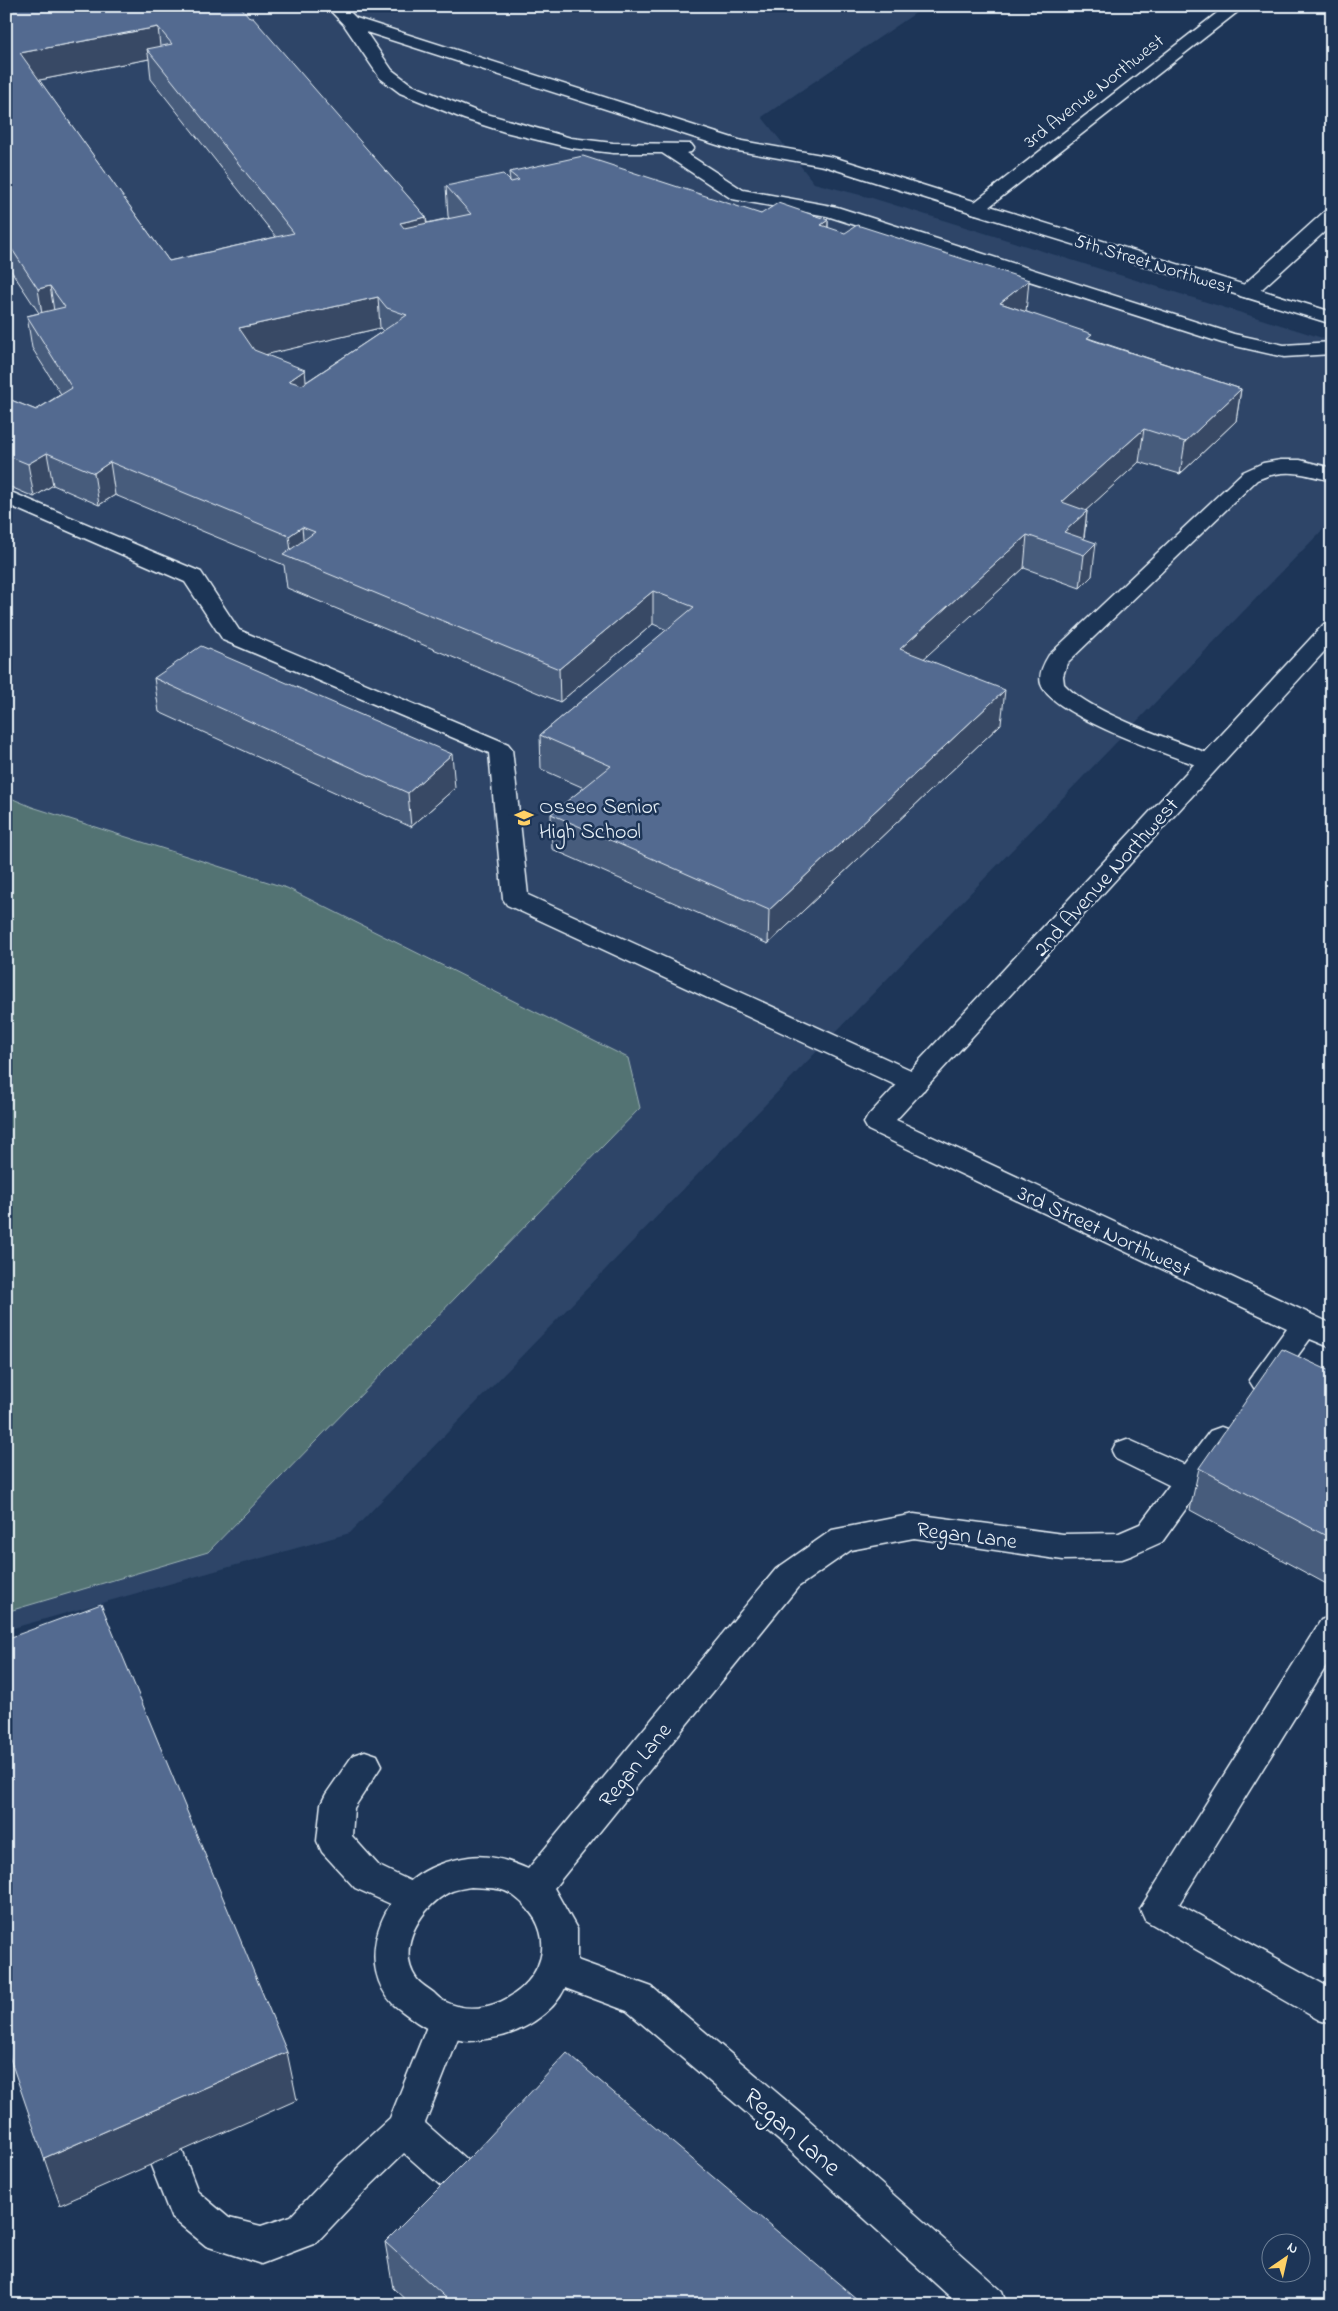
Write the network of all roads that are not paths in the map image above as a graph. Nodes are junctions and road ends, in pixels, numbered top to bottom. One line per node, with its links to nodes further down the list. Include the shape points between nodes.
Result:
1 (334, 6): 3 (street)
2 (1236, 6): 6 (street, 3rd Avenue Northwest)
3 (350, 22): 4 (street); 5 (street, via 386,74 406,89 427,98 495,123 562,141 613,148)
4 (739, 146): 5 (street); 6 (street, 5th Street Northwest, via 827,162)
5 (666, 148): 10 (street, via 738,195 830,211 1229,339 1284,351)
6 (976, 208): 8 (street, 5th Street Northwest)
7 (1332, 215): 8 (street)
8 (1247, 292): 9 (street, 5th Street Northwest)
9 (1332, 318)
10 (1332, 348)
11 (1332, 475): 14 (street, via 1291,465 1262,469 1250,476 1057,660 1051,673 1053,686 1062,698 1083,710)
12 (6, 496): 15 (street, via 193,577 231,635 500,749 516,899)
13 (1331, 631): 14 (street, 2nd Avenue Northwest)
14 (1210, 762): 15 (street, 2nd Avenue Northwest)
15 (915, 1083): 16 (street, 2nd Avenue Northwest)
16 (878, 1123): 17 (street, 3rd Street Northwest)
17 (1318, 1331): 19 (street, Regan Lane, via 1242,1410)
18 (1127, 1450): 19 (street)
19 (1190, 1481): 22 (street, Regan Lane, via 1151,1533 1122,1546 1063,1547 914,1526 843,1539 787,1578)
20 (1332, 1629): 25 (street, via 1157,1909)
21 (365, 1764): 23 (street, via 338,1804 334,1841 367,1877)
22 (532, 1889): 23 (street, via 503,1875 471,1872 440,1880); 24 (street, via 552,1910 561,1939)
23 (413, 1899): 26 (street, via 396,1926 391,1955 398,1984 419,2007)
24 (557, 1969): 26 (street, via 540,1996 513,2016 481,2026); 30 (street, Regan Lane, via 639,1999 796,2132)
25 (1332, 2008)
26 (447, 2021): 27 (street)
27 (404, 2129): 28 (street, via 303,2230 261,2245 219,2233 184,2204); 29 (street)
28 (167, 2158)
29 (481, 2197)
30 (988, 2305)

